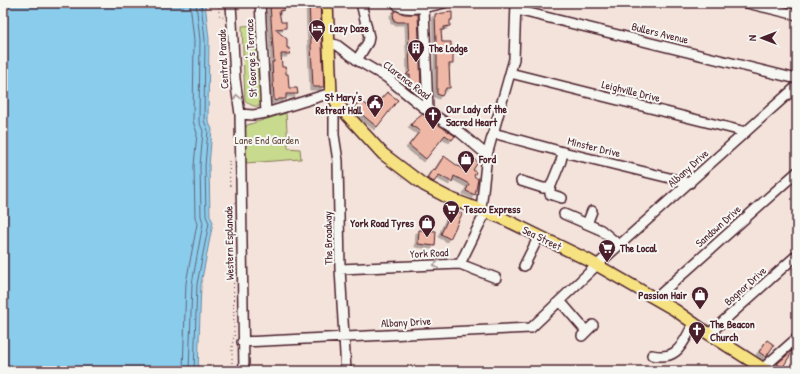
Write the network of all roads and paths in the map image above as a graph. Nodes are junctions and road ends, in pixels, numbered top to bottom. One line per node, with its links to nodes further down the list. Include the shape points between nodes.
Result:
1 (219, 3): 12 (path, via 219,15)
2 (231, 3): 22 (street, Central Parade, one-way to 2, via 235,79)
3 (260, 3): 21 (street, St George's Terrace)
4 (326, 3): 13 (main road)
5 (361, 3): 14 (street, via 369,37)
6 (396, 3): 10 (street, via 404,9)
7 (444, 3): 10 (street)
8 (747, 3): 11 (street)
9 (516, 6): 15 (street, York Road, via 514,59); 16 (street, Bullers Avenue)
10 (424, 8): 20 (street)
11 (797, 15)
12 (227, 20)
13 (328, 43): 14 (street, Clarence Road, via 337,45); 18 (main road)
14 (357, 60): 20 (street, Clarence Road, via 386,78)
15 (510, 73): 23 (street, Leighville Drive); 24 (street, York Road)
16 (797, 79)
17 (797, 86): 23 (street, Albany Drive)
18 (331, 93): 19 (main road, Sea Street); 21 (street)
19 (338, 105): 36 (main road, Sea Street, via 383,154 404,171 449,198); 46 (street, The Broadway, via 334,113 334,135 338,161)
20 (428, 111): 26 (street, Clarence Road, via 457,130)
21 (266, 112): 22 (street)
22 (240, 114): 56 (street, Western Esplanade)
23 (746, 132): 32 (street, Albany Drive)
24 (493, 133): 25 (street, Minster Drive); 26 (street, York Road)
25 (563, 152): 32 (street, Minster Drive); 34 (street)
26 (487, 155): 36 (street, York Road)
27 (229, 161): 29 (path)
28 (234, 171): 29 (path)
29 (229, 172): 33 (path, via 230,187)
30 (797, 172): 48 (street, Sandown Drive)
31 (521, 181): 34 (street)
32 (690, 183): 41 (street, Albany Drive)
33 (234, 186)
34 (550, 188): 35 (street, via 550,194)
35 (562, 198)
36 (483, 210): 40 (main road, Sea Street); 43 (street, York Road)
37 (592, 211): 39 (street)
38 (564, 214): 39 (street)
39 (587, 224): 41 (street, via 601,230)
40 (540, 236): 44 (main road, Sea Street); 45 (street)
41 (620, 246): 44 (street, Albany Drive)
42 (797, 255): 53 (street, Bognor Drive)
43 (460, 264): 46 (street, York Road, one-way to 46); 47 (street)
44 (597, 265): 48 (main road, Sea Street); 49 (street, Albany Drive)
45 (524, 266)
46 (340, 269): 54 (street, The Broadway)
47 (496, 278)
48 (656, 298): 50 (main road, Sea Street)
49 (560, 301): 51 (street); 54 (street, Albany Drive, via 531,328)
50 (694, 323): 53 (main road, Sea Street); 57 (street, via 678,351 665,356)
51 (587, 330)
52 (234, 334): 59 (path)
53 (709, 334): 58 (main road, Sea Street)
54 (344, 337): 56 (street, Albany Drive); 61 (street, The Broadway)
55 (795, 341): 58 (street)
56 (242, 342): 60 (street, Western Esplanade)
57 (652, 356)
58 (765, 370)
59 (232, 371)
60 (244, 371)
61 (346, 371)

